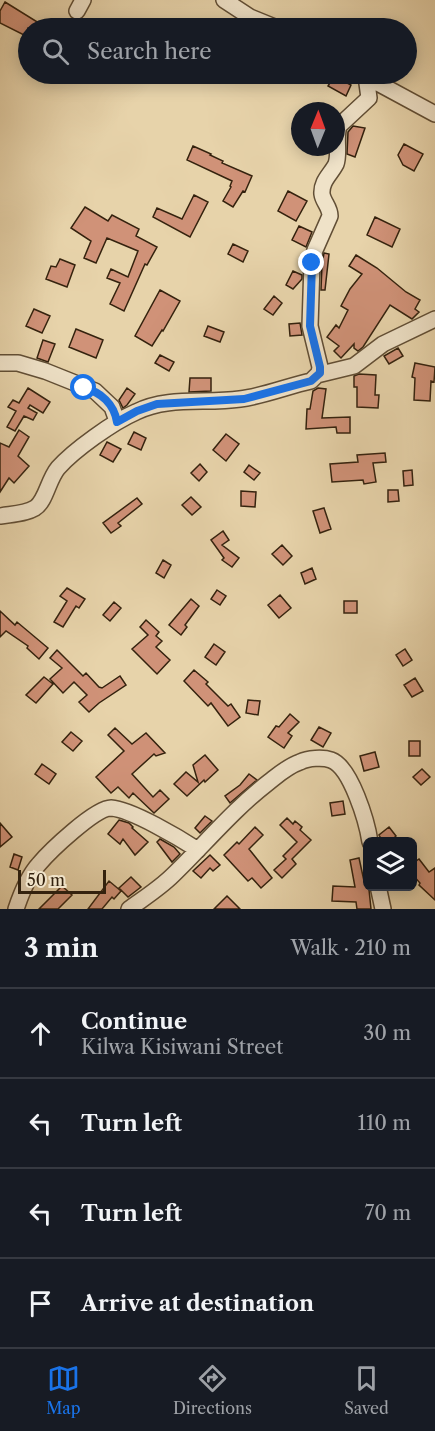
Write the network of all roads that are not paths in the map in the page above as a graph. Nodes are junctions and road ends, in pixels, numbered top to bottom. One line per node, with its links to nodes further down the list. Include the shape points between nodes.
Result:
1 (224, 0): 2 (street)
2 (252, 18)
3 (365, 84): 8 (street, via 369,98 339,126 337,161 324,183 330,216 312,263 310,326 320,367)
4 (380, 84): 5 (street)
5 (435, 114)
6 (435, 319): 8 (street, via 383,344 354,366)
7 (0, 363): 9 (street, via 27,365 94,390 112,407)
8 (317, 375): 9 (street, via 311,381 244,399 157,404)
9 (117, 422): 10 (street, via 58,468 35,508)
10 (0, 516)
11 (369, 837): 12 (street, via 344,771 332,760 310,759 284,770 249,798)
12 (198, 850): 14 (street, via 168,831 122,810 106,808 83,823 38,864); 15 (street, via 170,878)
13 (379, 891): 16 (street)
14 (16, 909)
15 (129, 909)
16 (383, 909)

